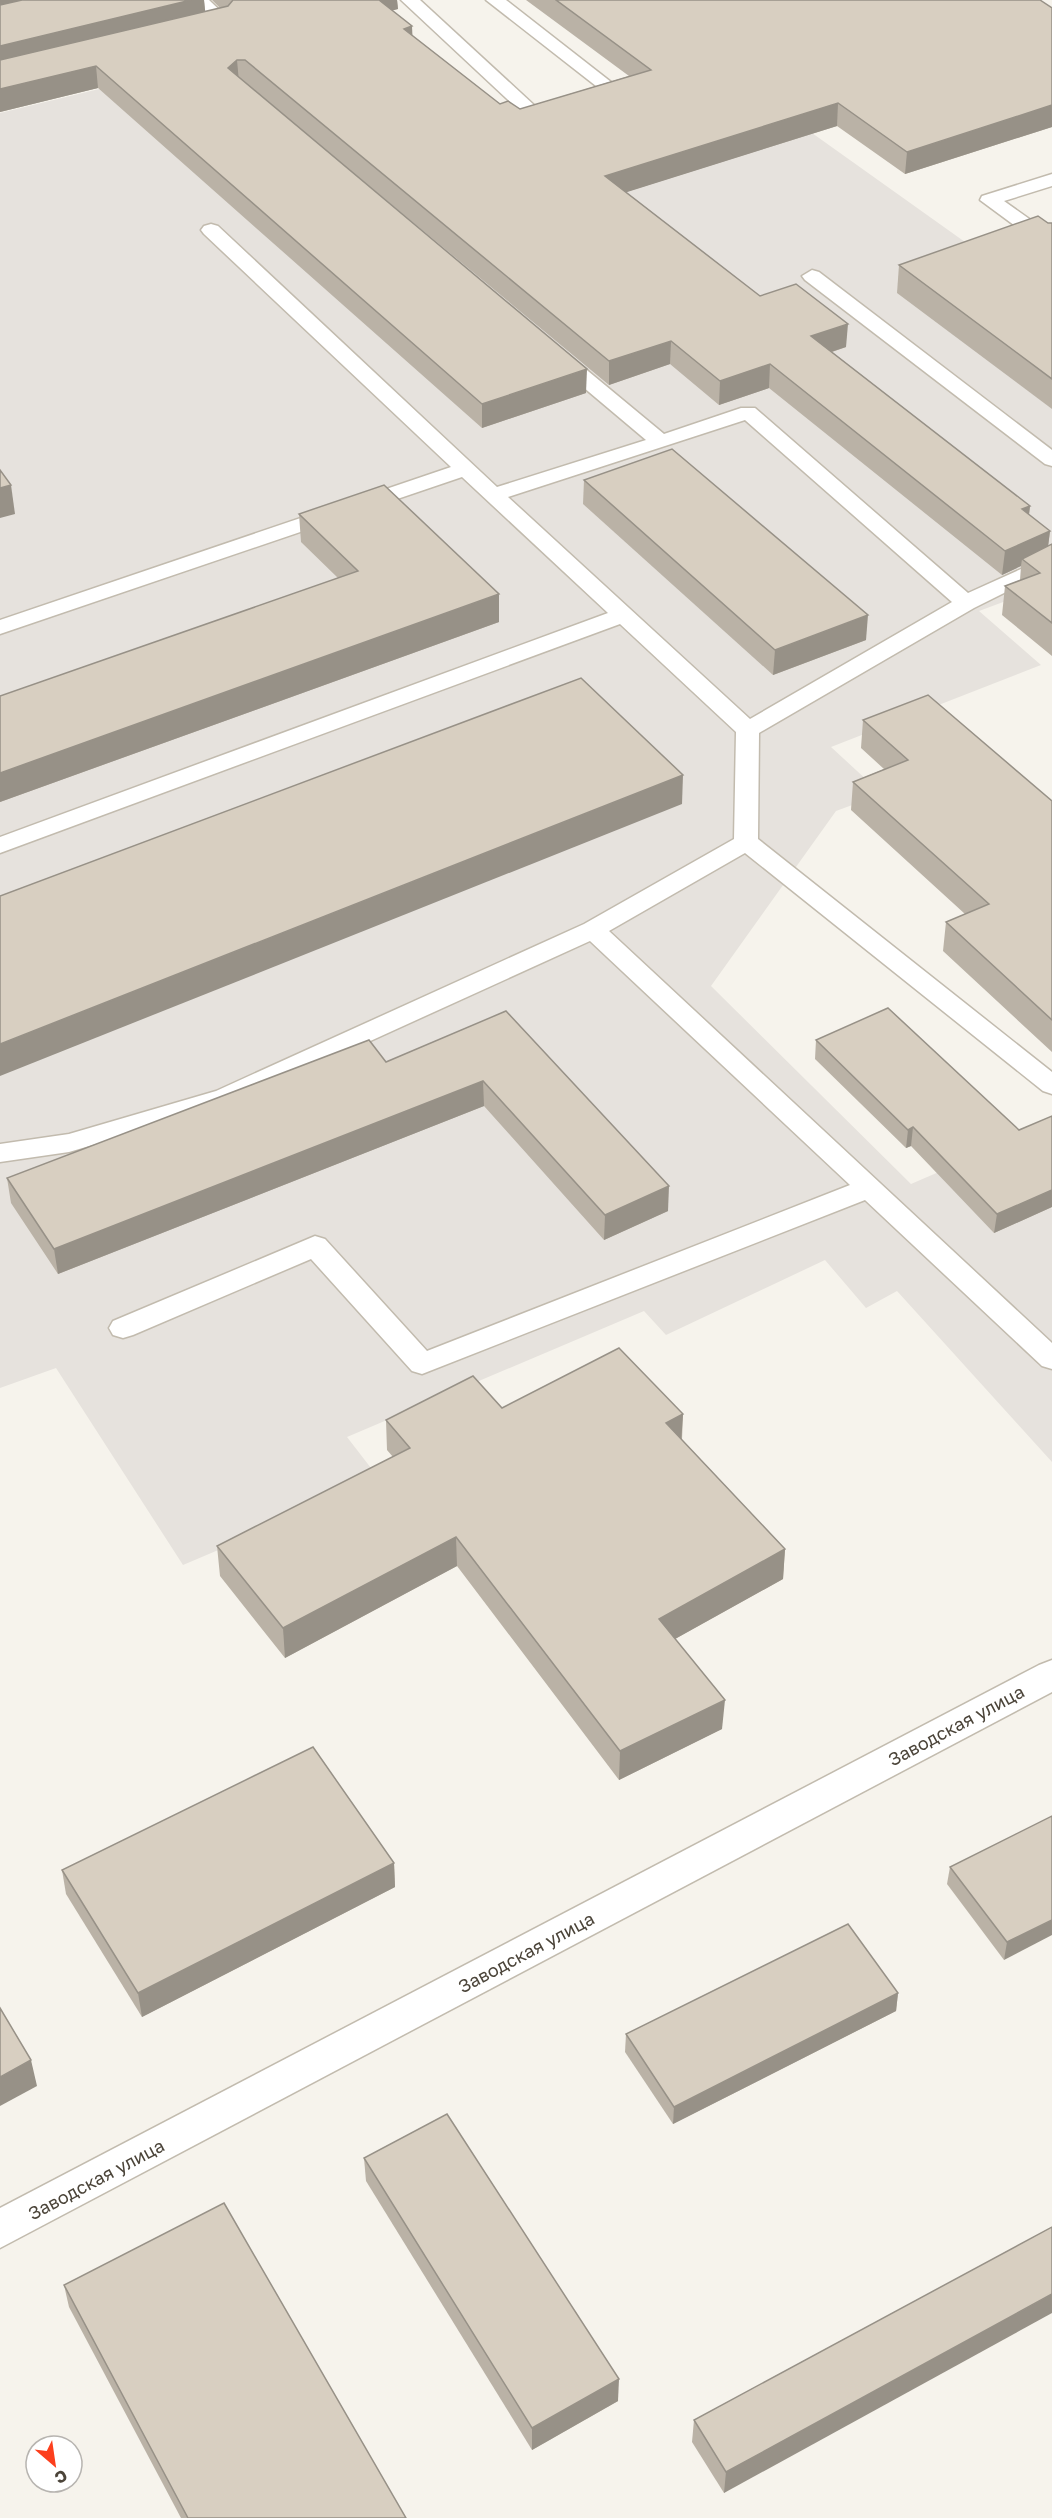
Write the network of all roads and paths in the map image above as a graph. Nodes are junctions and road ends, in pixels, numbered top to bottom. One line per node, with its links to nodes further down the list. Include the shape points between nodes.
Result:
1 (199, 0): 4 (lane, via 223,22)
2 (410, 0): 6 (lane)
3 (495, 0): 5 (lane)
4 (190, 30)
5 (611, 89)
6 (528, 109)
7 (1052, 180): 9 (lane, via 989,200)
8 (211, 230): 14 (lane)
9 (1052, 244)
10 (812, 276): 13 (lane)
11 (542, 342): 12 (lane)
12 (661, 442): 15 (lane); 17 (lane, via 748,412)
13 (1052, 460)
14 (465, 469): 15 (lane); 19 (lane)
15 (494, 495): 18 (lane)
16 (1052, 561): 17 (lane)
17 (966, 603): 20 (lane)
18 (622, 615): 20 (lane); 22 (lane)
19 (0, 627)
20 (748, 730): 21 (lane)
21 (746, 842): 23 (lane); 24 (lane)
22 (0, 845)
23 (593, 930): 25 (lane, via 225,1097 69,1143); 26 (lane)
24 (1052, 1085)
25 (0, 1153)
26 (869, 1188): 27 (lane, via 422,1364 315,1245); 28 (lane)
27 (123, 1328)
28 (1052, 1359)
29 (1052, 1675): 30 (street, Заводская улица)
30 (0, 2229)

